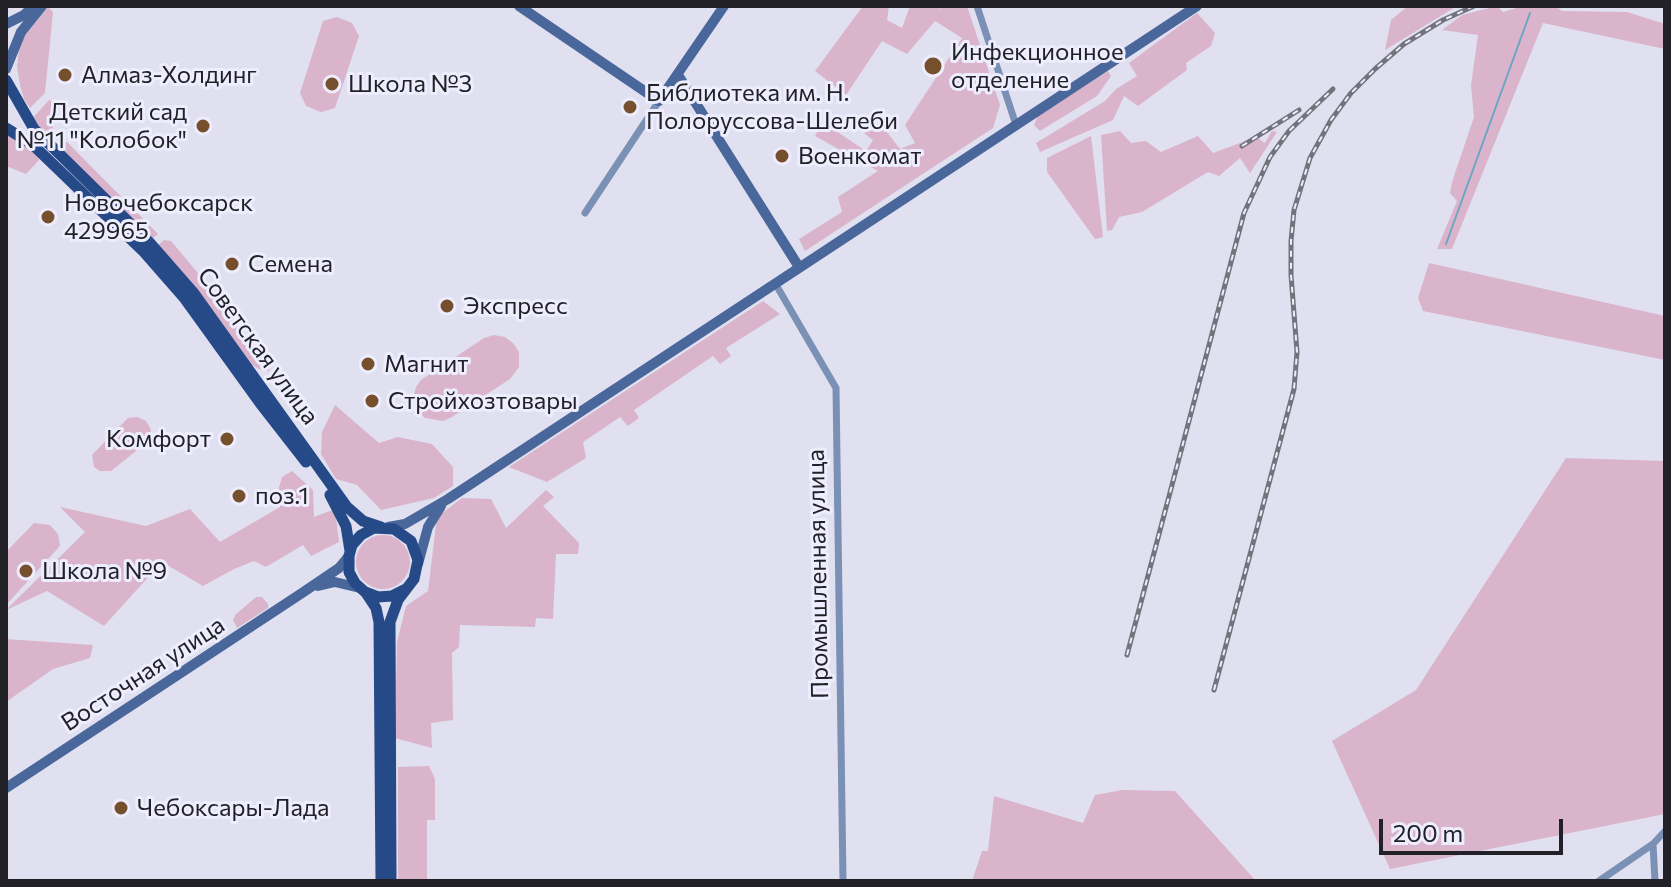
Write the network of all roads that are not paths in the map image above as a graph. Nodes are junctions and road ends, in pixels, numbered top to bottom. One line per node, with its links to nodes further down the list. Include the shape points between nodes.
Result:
1 (34, 6): 7 (street)
2 (42, 6): 8 (street, via 21,32)
3 (519, 6): 11 (street)
4 (724, 6): 9 (street)
5 (977, 6): 12 (street)
6 (1197, 6): 12 (street)
7 (6, 24)
8 (6, 69)
9 (678, 75): 11 (street); 15 (street)
10 (6, 80): 17 (main road, Советская улица, via 39,135 193,292)
11 (659, 101): 14 (street)
12 (1016, 125): 15 (street)
13 (6, 128): 17 (main road, Советская улица, via 32,144 143,251)
14 (585, 213)
15 (799, 267): 16 (street)
16 (775, 283): 19 (street); 32 (street, Промышленная улица, via 836,388)
17 (311, 462): 18 (main road, Советская улица)
18 (327, 484): 20 (main road, Советская улица, via 355,515); 21 (main road, Советская улица, via 343,518)
19 (448, 499): 20 (street, via 405,524); 22 (street, via 433,516)
20 (384, 527): 21 (main road, via 361,535); 22 (main road, via 411,541)
21 (349, 554): 24 (main road, via 349,572); 25 (street, Восточная улица, via 339,568)
22 (418, 566): 23 (main road)
23 (406, 589): 24 (main road, via 385,597); 26 (main road, via 390,622)
24 (363, 590): 25 (street, Восточная улица, via 335,582); 26 (main road, via 379,622)
25 (302, 593): 27 (street, Восточная улица)
26 (385, 762): 30 (main road); 31 (main road)
27 (6, 788)
28 (1665, 831): 29 (street)
29 (1653, 844): 33 (street); 34 (street)
30 (381, 881)
31 (391, 881)
32 (843, 881)
33 (1599, 881)
34 (1655, 881)

